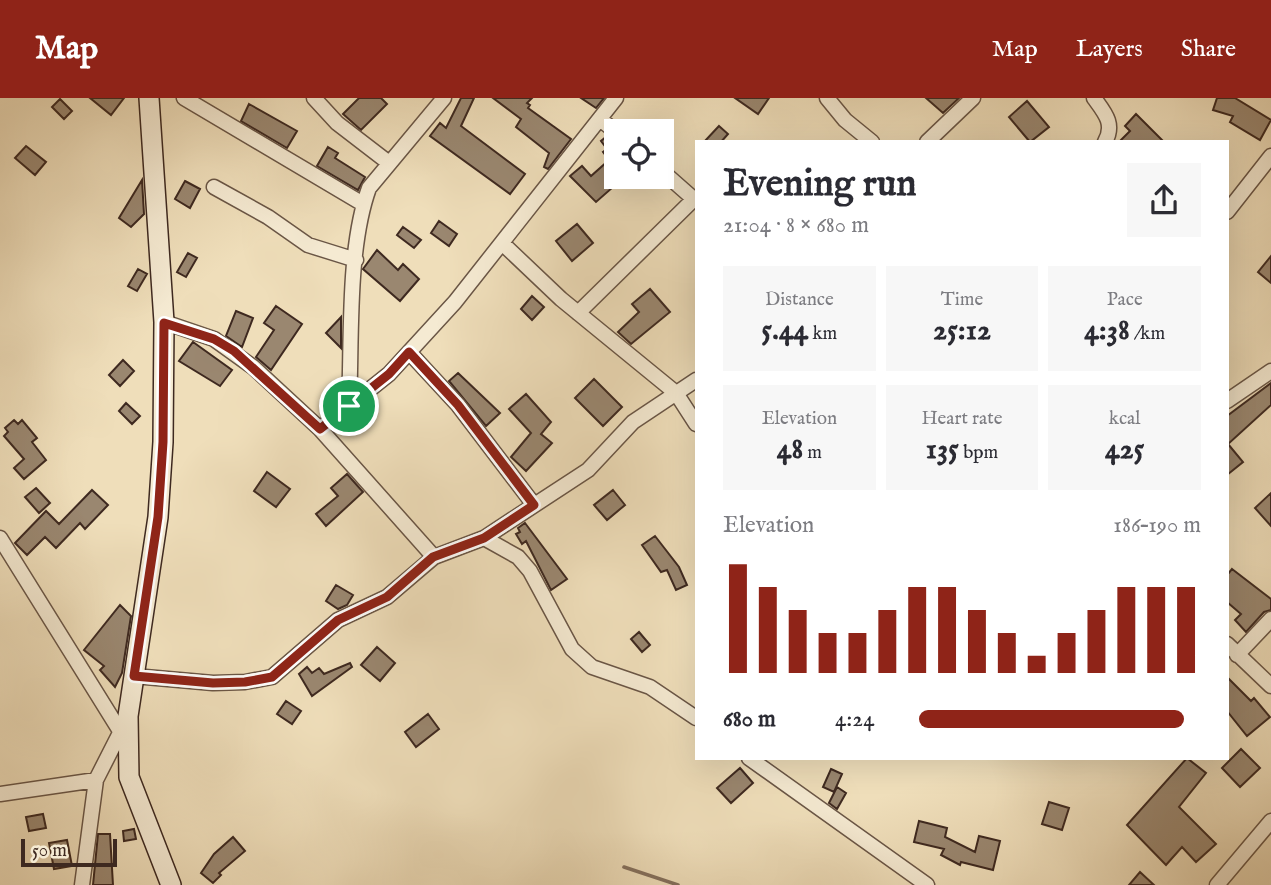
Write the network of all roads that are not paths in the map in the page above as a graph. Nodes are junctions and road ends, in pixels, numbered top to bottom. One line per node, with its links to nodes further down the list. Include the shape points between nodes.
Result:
1 (149, 98): 22 (street)
2 (184, 98): 17 (street)
3 (314, 98): 13 (street, via 337,123)
4 (443, 98): 13 (street)
5 (827, 98): 9 (street)
6 (972, 98): 10 (street)
7 (1094, 98): 11 (street, via 1108,116 1111,132)
8 (604, 131): 19 (street)
9 (870, 140)
10 (929, 140)
11 (1106, 140)
12 (1271, 156): 18 (street)
13 (390, 163): 17 (street, via 369,188)
14 (674, 182): 16 (street)
15 (214, 187): 20 (street, via 308,245)
16 (695, 200): 21 (street)
17 (363, 204): 20 (street)
18 (1229, 209)
19 (502, 243): 21 (street); 23 (street)
20 (356, 260): 28 (street)
21 (578, 313): 26 (street)
22 (164, 323): 30 (street, via 214,339 234,351); 38 (street, via 158,517)
23 (409, 352): 28 (street); 31 (street, via 458,405)
24 (1271, 371): 27 (street)
25 (695, 381): 26 (street)
26 (676, 393): 29 (street); 31 (street, via 633,422 588,470)
27 (1229, 400)
28 (349, 406): 30 (street)
29 (695, 422)
30 (320, 429): 34 (street)
31 (534, 505): 33 (street)
32 (0, 538): 41 (street)
33 (484, 538): 34 (street); 40 (street, via 518,557 530,571 572,649 592,667 650,687)
34 (433, 557): 38 (street, via 387,597 338,620 272,677 213,683)
35 (1271, 619): 37 (street)
36 (1229, 646): 37 (street)
37 (1237, 655): 39 (street)
38 (134, 676): 41 (street)
39 (1271, 686)
40 (695, 717)
41 (124, 724): 43 (street); 47 (street, via 129,777)
42 (752, 760): 48 (street)
43 (96, 780): 44 (street); 46 (street)
44 (0, 794)
45 (1271, 821): 49 (street)
46 (82, 885)
47 (171, 885)
48 (927, 885)
49 (1217, 885)

